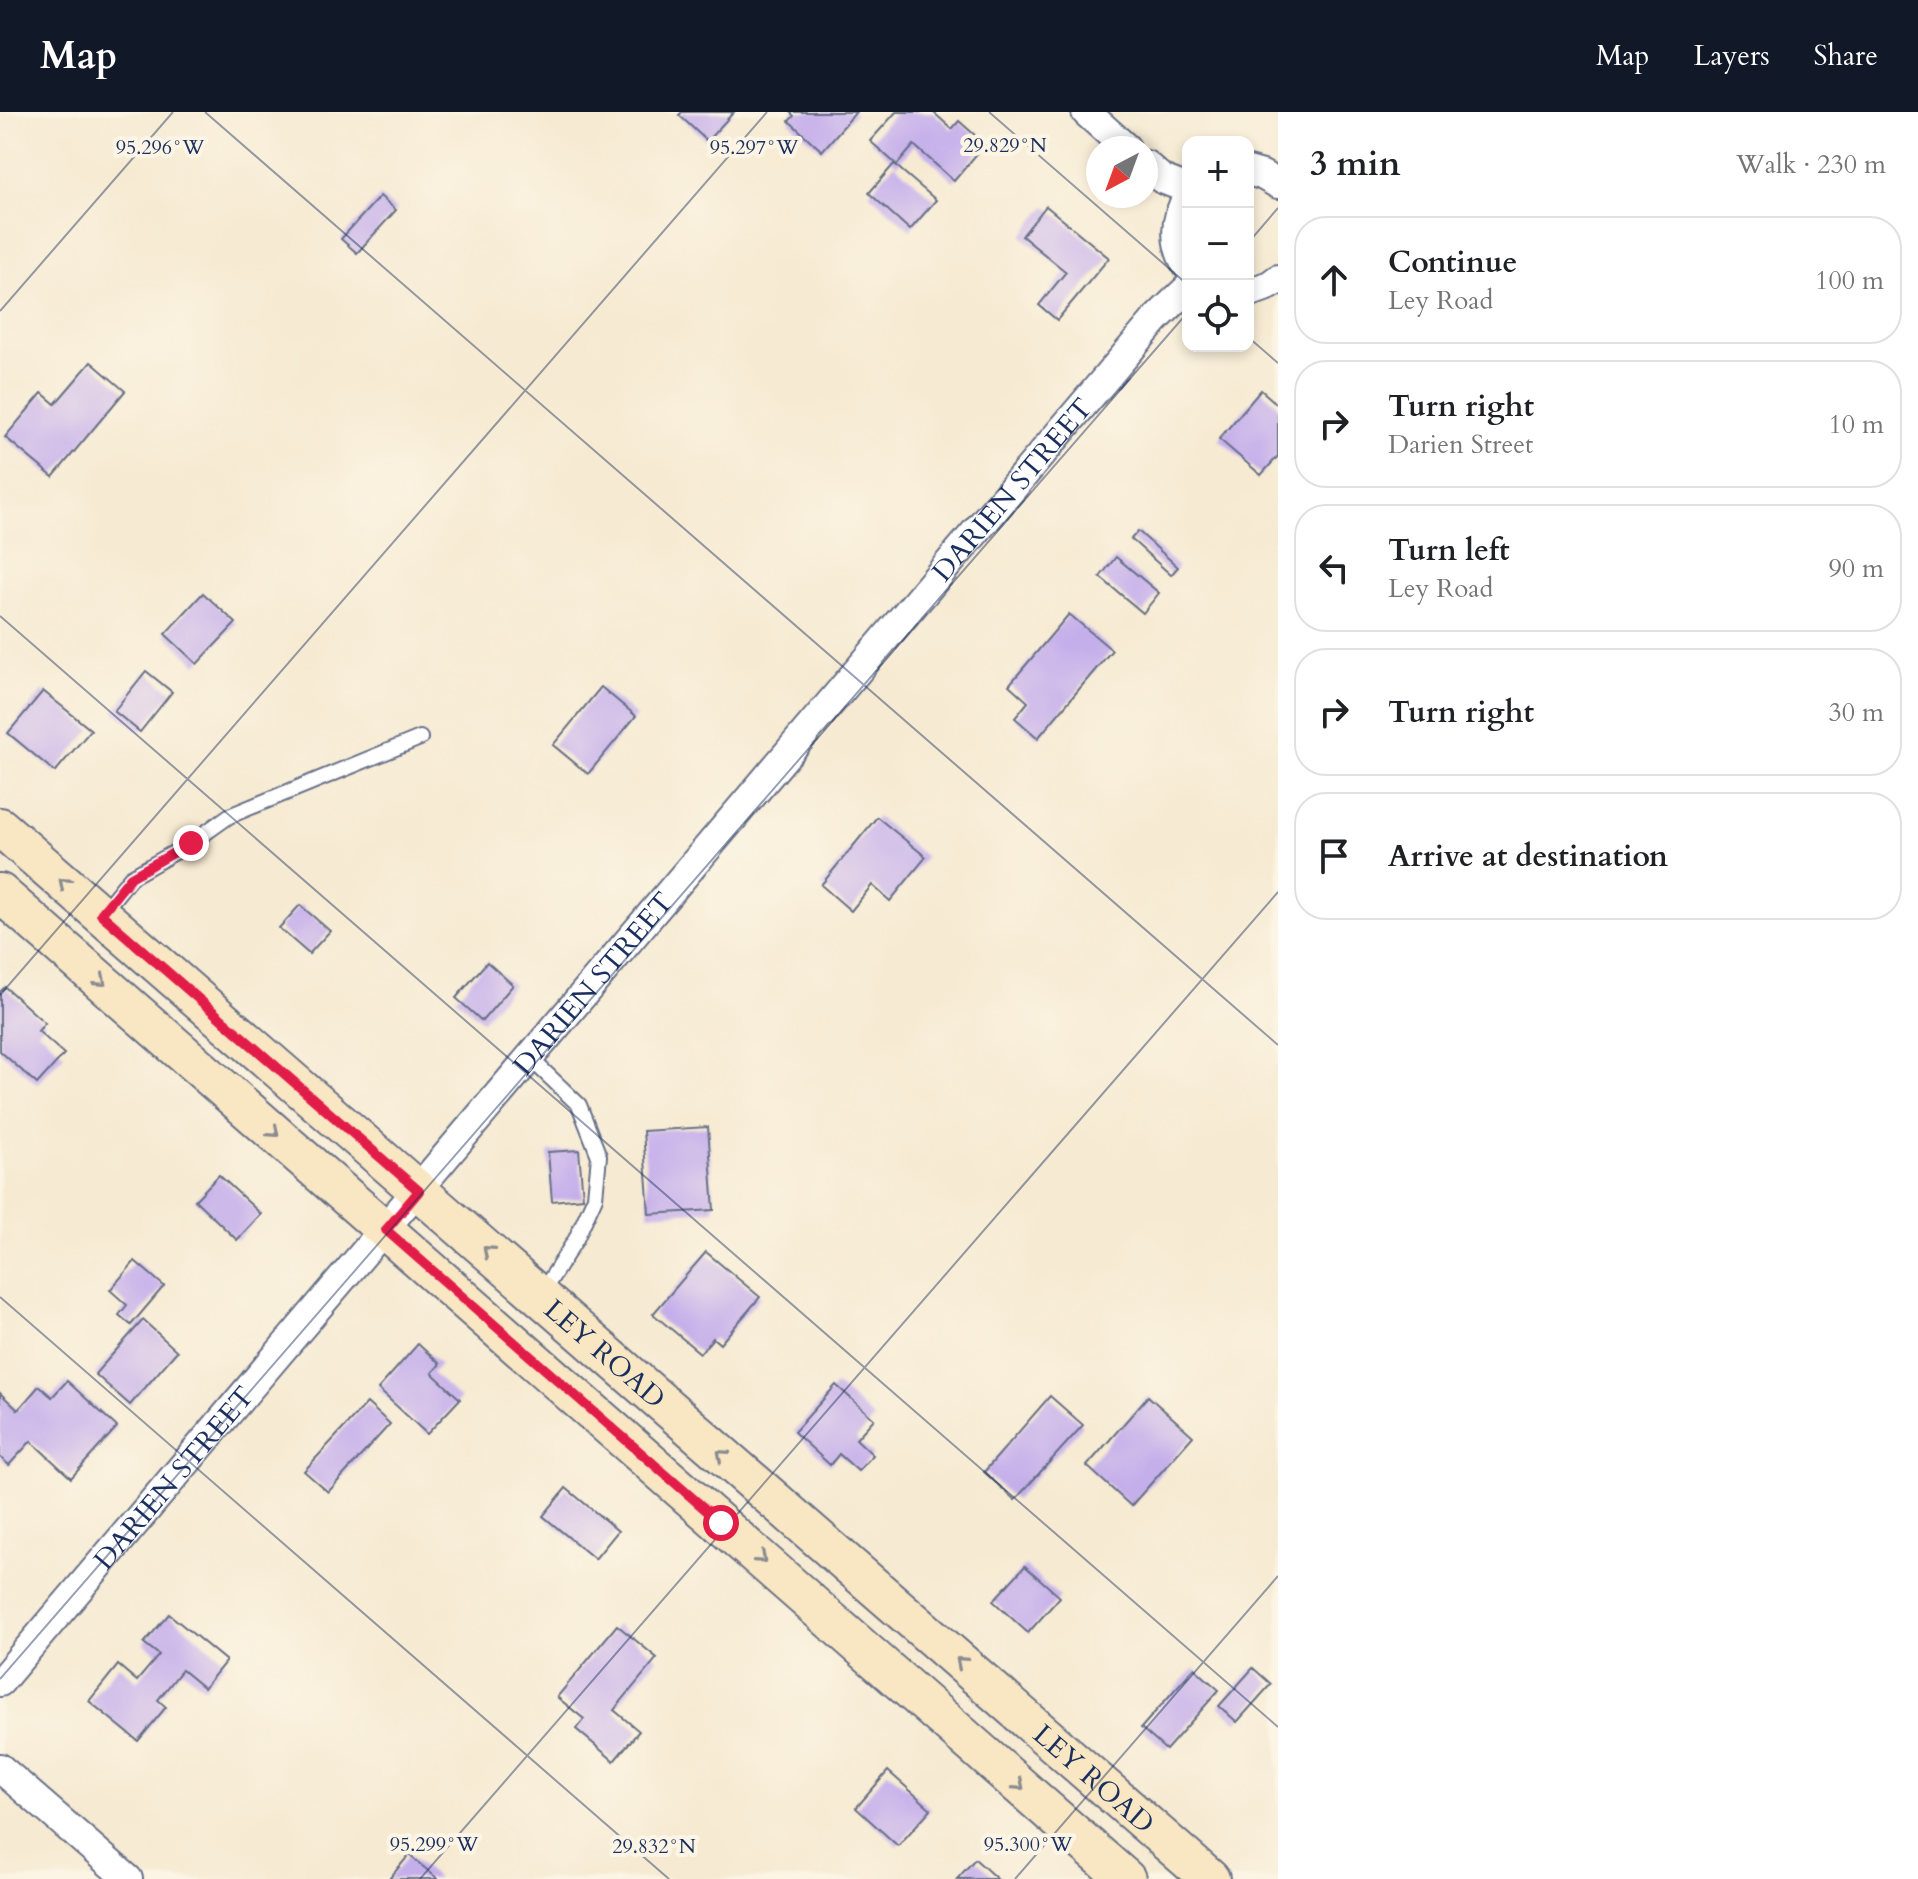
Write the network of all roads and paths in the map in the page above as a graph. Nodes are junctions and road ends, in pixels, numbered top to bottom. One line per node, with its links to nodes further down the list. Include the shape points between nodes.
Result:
1 (1086, 112): 2 (street)
2 (1113, 136)
3 (1254, 173): 5 (street)
4 (1158, 176): 6 (street)
5 (1278, 184)
6 (1182, 187)
7 (1182, 205): 8 (street, via 1176,226)
8 (1182, 254)
9 (1278, 279): 10 (street)
10 (1254, 291)
11 (1182, 294): 17 (street, DARIEN STREET)
12 (420, 738): 16 (lane, via 229,816 131,877)
13 (0, 827): 14 (main road, LEY ROAD)
14 (31, 854): 15 (main road); 16 (main road, LEY ROAD, one-way to 14)
15 (0, 890): 19 (main road, LEY ROAD, one-way to 19)
16 (101, 914): 18 (main road, LEY ROAD)
17 (531, 1059): 18 (street, DARIEN STREET); 20 (lane, via 579,1105 599,1156 595,1197)
18 (419, 1191): 19 (street, DARIEN STREET); 20 (main road, LEY ROAD, one-way to 18)
19 (386, 1230): 22 (main road, LEY ROAD); 23 (street, DARIEN STREET)
20 (540, 1296): 21 (main road, LEY ROAD, one-way to 20)
21 (757, 1485): 22 (main road); 24 (main road, LEY ROAD, one-way to 21)
22 (721, 1523): 25 (main road, LEY ROAD, one-way to 25)
23 (0, 1682)
24 (1009, 1704): 25 (main road); 29 (main road, LEY ROAD)
25 (971, 1743): 28 (main road, LEY ROAD, one-way to 28)
26 (0, 1768): 27 (street)
27 (128, 1879)
28 (1126, 1879)
29 (1210, 1879)

